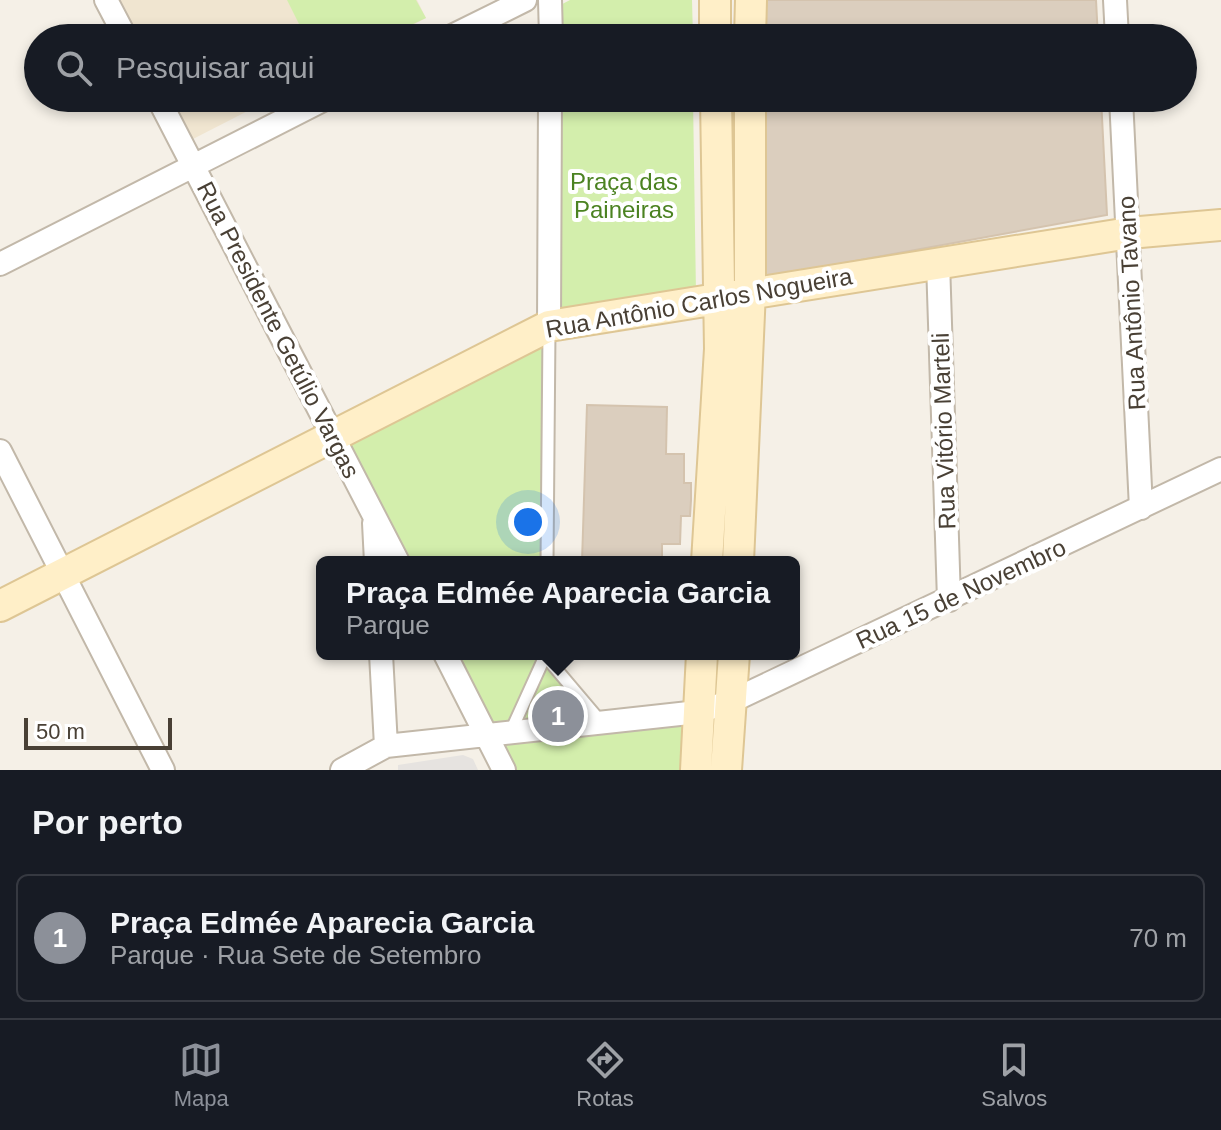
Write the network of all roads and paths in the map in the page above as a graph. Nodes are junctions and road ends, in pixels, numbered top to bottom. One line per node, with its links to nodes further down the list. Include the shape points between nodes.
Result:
1 (106, 0): 7 (street)
2 (525, 0): 8 (street)
3 (550, 0): 9 (street)
4 (715, 0): 10 (main road)
5 (751, 0): 11 (main road)
6 (1115, 0): 12 (street)
7 (119, 24)
8 (476, 24)
9 (551, 24)
10 (715, 24)
11 (750, 24)
12 (1116, 24)
13 (165, 112): 19 (street, Rua Presidente Getúlio Vargas)
14 (299, 112): 19 (street)
15 (550, 112): 26 (street)
16 (716, 112): 25 (main road)
17 (750, 112): 24 (main road)
18 (1122, 112): 21 (street, Rua Antônio Tavano)
19 (193, 165): 23 (street); 27 (street, Rua Presidente Getúlio Vargas)
20 (1221, 225): 21 (main road, Rua Antônio Carlos Nogueira)
21 (1129, 233): 22 (main road, Rua Antônio Carlos Nogueira); 30 (street, Rua Antônio Tavano)
22 (938, 262): 24 (main road, Rua Antônio Carlos Nogueira); 38 (street, Rua Vitório Marteli)
23 (0, 264)
24 (750, 291): 25 (main road, Rua Antônio Carlos Nogueira); 36 (main road)
25 (719, 297): 26 (main road, Rua Antônio Carlos Nogueira); 35 (main road)
26 (549, 326): 27 (main road, Rua Antônio Carlos Nogueira); 34 (lane)
27 (331, 435): 31 (street, Rua Presidente Getúlio Vargas); 37 (main road, Rua Antônio Carlos Nogueira)
28 (0, 451): 37 (street)
29 (1221, 469): 30 (street, Rua 15 de Novembro)
30 (1141, 508): 38 (street, Rua 15 de Novembro)
31 (373, 514): 32 (street); 33 (street, Rua Presidente Getúlio Vargas)
32 (376, 556)
33 (395, 556)
34 (547, 556)
35 (707, 556)
36 (738, 556)
37 (64, 573): 39 (main road, Rua Antônio Carlos Nogueira); 52 (street)
38 (949, 600): 46 (street, Rua 15 de Novembro)
39 (0, 606)
40 (381, 660): 51 (street)
41 (448, 660): 50 (street)
42 (544, 660): 49 (lane)
43 (549, 660): 48 (lane)
44 (702, 660): 47 (main road)
45 (734, 660): 46 (main road)
46 (732, 701): 47 (street, Rua 15 de Novembro); 56 (main road)
47 (698, 712): 48 (street, Rua 15 de Novembro); 55 (main road)
48 (601, 722): 49 (street, Rua 15 de Novembro)
49 (511, 731): 50 (street, Rua 15 de Novembro)
50 (486, 734): 51 (street, Rua 15 de Novembro); 54 (street)
51 (386, 746): 53 (street)
52 (163, 770)
53 (342, 770)
54 (504, 770)
55 (696, 770)
56 (726, 770)

